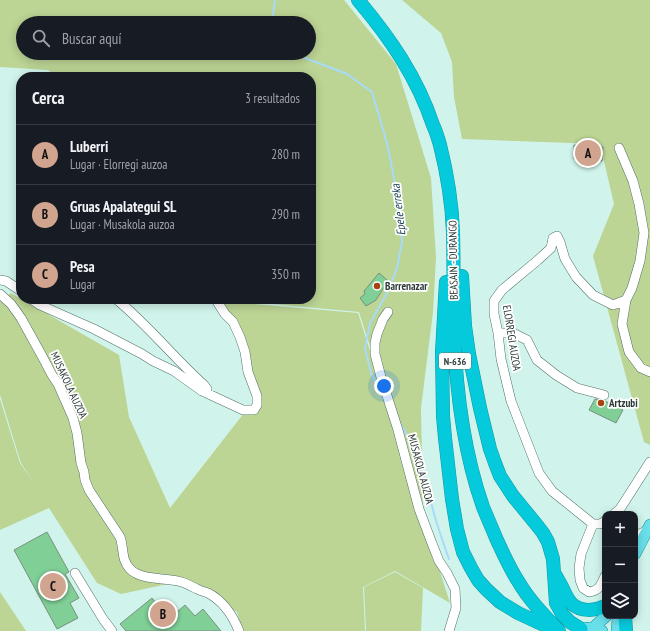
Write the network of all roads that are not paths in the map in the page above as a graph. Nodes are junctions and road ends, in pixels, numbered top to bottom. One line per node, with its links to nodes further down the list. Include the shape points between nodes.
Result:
1 (358, 0): 3 (highway, BEASAIN - DURANGO / N-636, via 388,38 413,78 440,142)
2 (619, 148): 7 (street, via 633,182 644,233 640,261)
3 (448, 178): 23 (highway, via 458,215 468,347 490,449 500,476 548,542); 26 (highway, BEASAIN - DURANGO / N-636, via 453,232 456,368 466,445 483,508 517,580); 28 (highway, via 445,206 447,236 442,377 452,499 463,552 471,568 486,589)
4 (0, 280): 5 (street)
5 (16, 288)
6 (0, 294): 34 (street, MUSAKOLA AUZOA, via 21,318 58,384 78,433 85,480 120,537 127,565 142,576 181,581 209,594 226,608)
7 (626, 300): 12 (street, ELORREGI AUZOA, via 613,305 593,295 576,277 565,259 557,236 553,238 551,248 502,290 494,301); 13 (street, via 622,324 629,352 641,368)
8 (40, 304): 14 (street, via 135,350)
9 (122, 304): 14 (street, via 204,385)
10 (219, 304): 14 (street, via 233,322 240,337 248,372 257,396 257,405 254,410 243,410)
11 (388, 312): 35 (street, MUSAKOLA AUZOA, via 374,343 375,354 419,509 435,551 455,589 456,608)
12 (498, 333): 15 (street, via 513,333 527,340 537,360 556,375 577,388); 19 (street, ELORREGI AUZOA, via 511,401 539,473 552,491)
13 (650, 372)
14 (209, 393)
15 (604, 395)
16 (650, 462): 17 (street)
17 (618, 511)
18 (602, 523): 19 (street)
19 (593, 524): 25 (street, via 581,554 580,580 583,588 589,592 595,591)
20 (648, 528): 21 (street); 22 (main road)
21 (638, 534)
22 (638, 548)
23 (555, 572): 27 (highway, via 572,604 589,610); 32 (highway, via 556,603 570,622)
24 (75, 573): 33 (street)
25 (602, 583)
26 (530, 591): 32 (highway, via 551,611); 38 (highway, via 539,610)
27 (602, 608)
28 (518, 613): 36 (highway); 37 (highway)
29 (602, 619): 32 (main road)
30 (618, 619): 39 (main road)
31 (625, 619): 40 (highway)
32 (585, 630)
33 (112, 631)
34 (239, 631)
35 (449, 631)
36 (536, 631)
37 (553, 631)
38 (559, 631)
39 (617, 631)
40 (626, 631)

